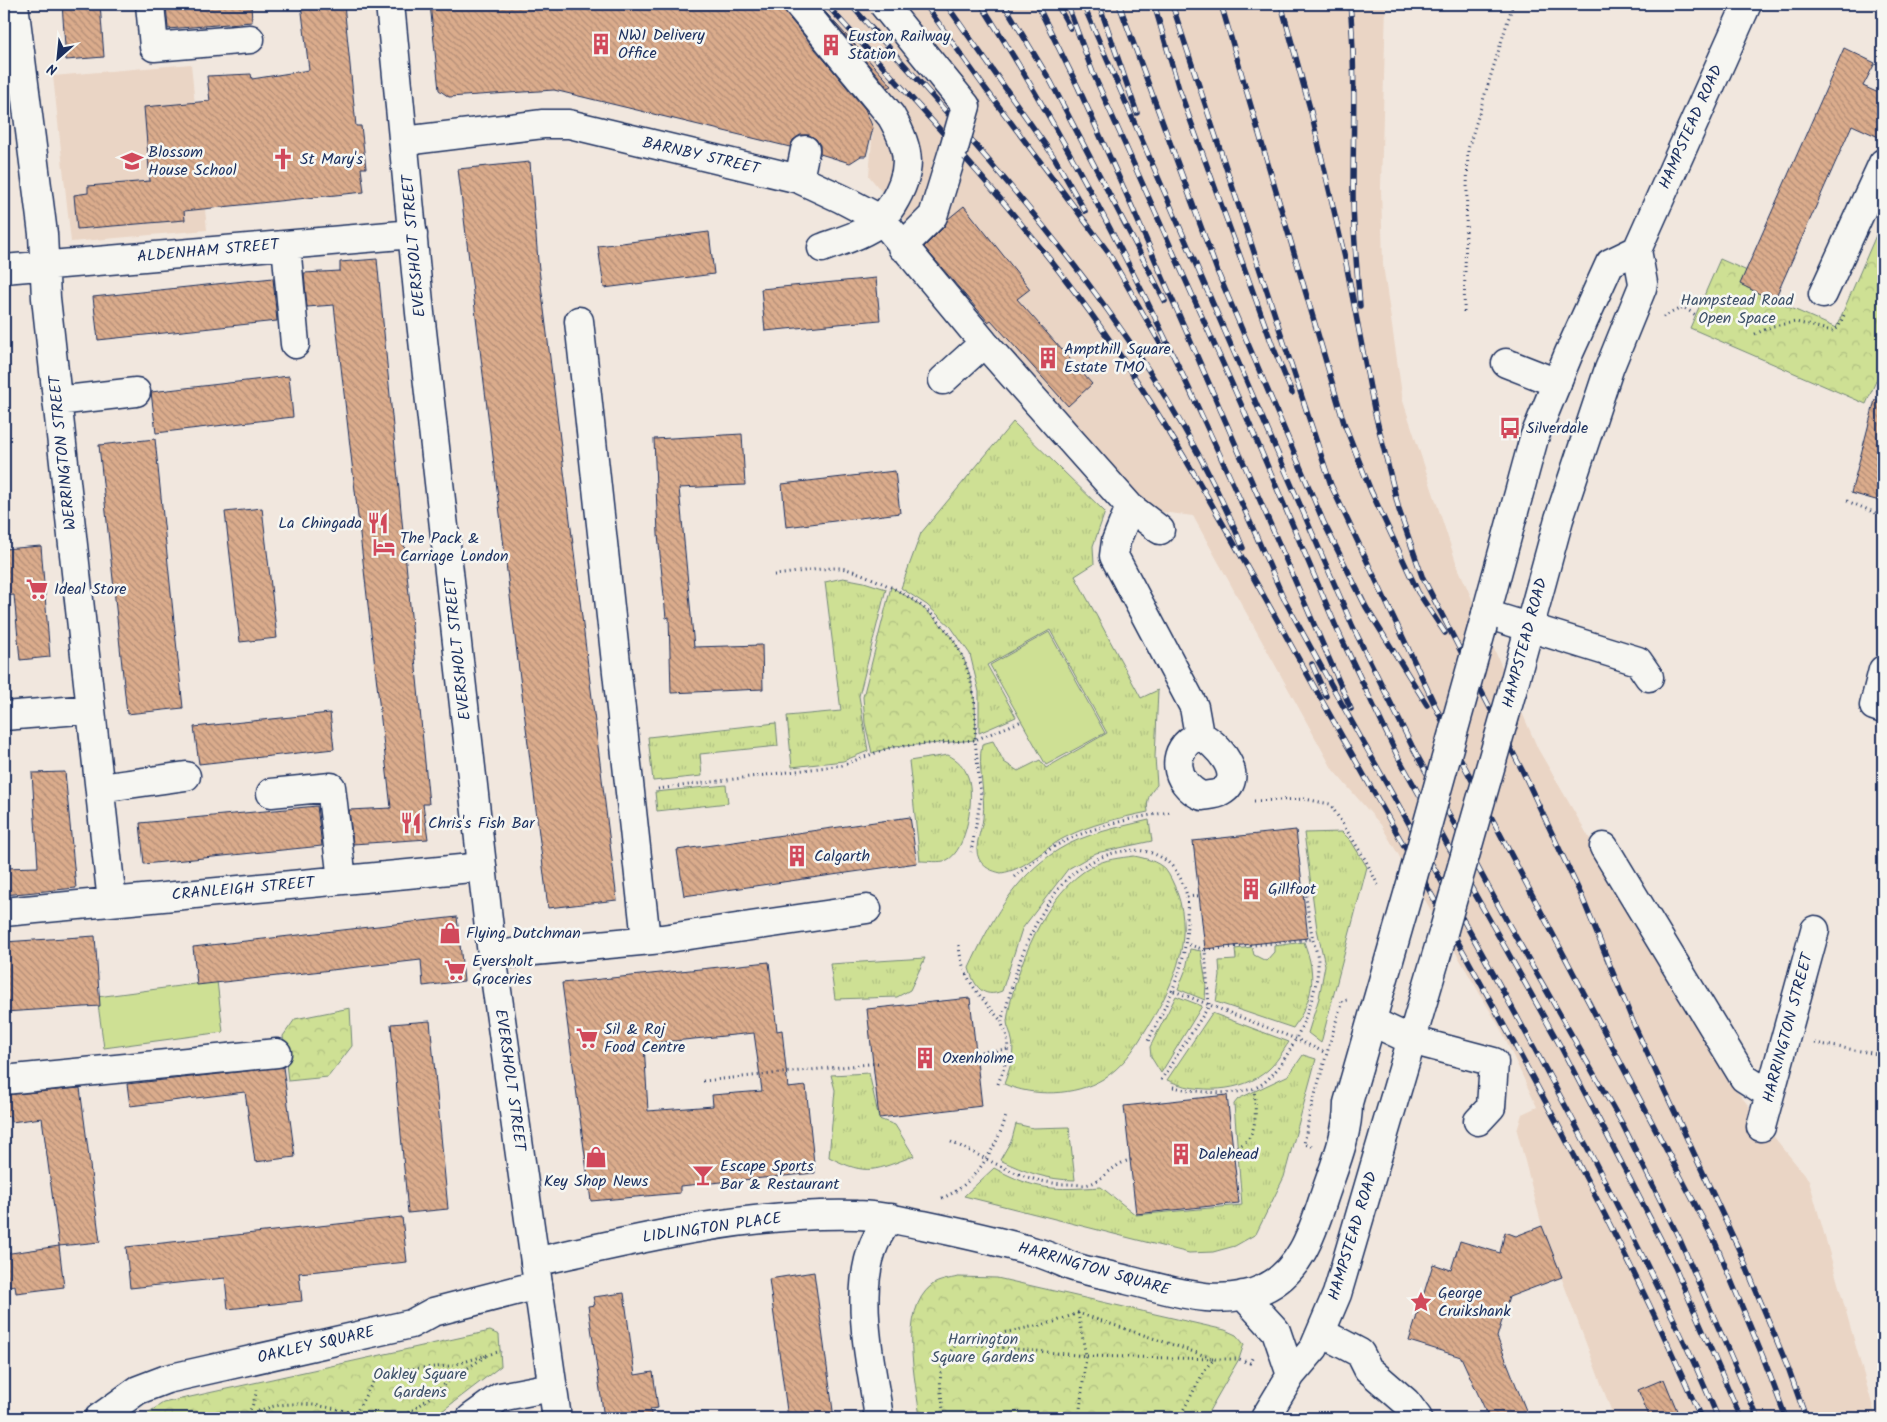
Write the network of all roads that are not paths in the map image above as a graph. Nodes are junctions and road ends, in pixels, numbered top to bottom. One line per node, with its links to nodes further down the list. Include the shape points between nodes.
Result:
1 (14, 4): 18 (main road, WERRINGTON STREET, via 43,234)
2 (150, 4): 7 (main road, via 154,47)
3 (390, 4): 8 (main road, EVERSHOLT STREET)
4 (798, 4): 12 (main road, via 877,96 901,133 908,166 898,194)
5 (883, 4): 15 (main road, bridge, via 966,106 933,216)
6 (1747, 4): 17 (main road, HAMPSTEAD ROAD)
7 (250, 39)
8 (404, 141): 11 (main road, BARNBY STREET, via 543,124 569,124); 13 (main road, EVERSHOLT STREET)
9 (805, 150): 11 (main road)
10 (1883, 163): 20 (main road)
11 (799, 179): 12 (main road, BARNBY STREET)
12 (882, 220): 15 (main road, BARNBY STREET); 16 (main road, via 854,236)
13 (413, 234): 14 (main road, ALDENHAM STREET); 43 (main road, EVERSHOLT STREET)
14 (286, 245): 18 (main road, ALDENHAM STREET); 23 (main road)
15 (902, 246): 22 (main road, BARNBY STREET)
16 (822, 248)
17 (1637, 250): 26 (main road, via 1610,263); 32 (main road, HAMPSTEAD ROAD, via 1642,288 1603,386 1559,519)
18 (44, 265): 19 (main road, ALDENHAM STREET); 28 (main road, WERRINGTON STREET)
19 (4, 269)
20 (1823, 294)
21 (579, 321): 49 (main road)
22 (984, 343): 25 (main road); 29 (main road, BARNBY STREET)
23 (295, 344)
24 (1506, 363): 26 (main road)
25 (943, 380)
26 (1556, 383): 31 (main road, via 1534,438)
27 (136, 392): 28 (main road)
28 (58, 401): 36 (main road, WERRINGTON STREET)
29 (1130, 508): 30 (main road, BARNBY STREET); 38 (main road, via 1116,540 1114,556 1194,708)
30 (1160, 530)
31 (1484, 619): 32 (main road); 51 (main road, bridge)
32 (1530, 626): 34 (main road, via 1638,661); 52 (main road, HAMPSTEAD ROAD, bridge)
33 (1883, 670): 35 (main road)
34 (1649, 677)
35 (1879, 707)
36 (92, 709): 37 (main road); 40 (main road, WERRINGTON STREET)
37 (4, 716)
38 (1199, 736)
39 (186, 776): 40 (main road)
40 (100, 788): 45 (main road, WERRINGTON STREET)
41 (272, 793): 44 (main road, via 331,787)
42 (1604, 847): 55 (main road, via 1744,1078)
43 (482, 867): 44 (main road, CRANLEIGH STREET); 50 (main road, EVERSHOLT STREET)
44 (342, 880): 45 (main road, CRANLEIGH STREET)
45 (112, 902): 47 (main road, CRANLEIGH STREET)
46 (867, 909): 49 (main road)
47 (4, 912)
48 (1815, 930): 55 (main road, HARRINGTON STREET)
49 (646, 940): 50 (main road)
50 (492, 955): 59 (main road, EVERSHOLT STREET)
51 (1373, 1022): 52 (main road); 60 (main road, HARRINGTON SQUARE, via 1348,1103 1348,1124 1304,1250 1275,1282)
52 (1411, 1040): 56 (main road, via 1494,1062 1491,1107); 61 (main road, HAMPSTEAD ROAD, via 1341,1280)
53 (277, 1053): 54 (main road)
54 (4, 1080)
55 (1769, 1094): 57 (main road, HARRINGTON STREET)
56 (1478, 1121)
57 (1761, 1127)
58 (891, 1218): 59 (main road, LIDLINGTON PLACE, via 857,1215 774,1218 658,1234); 60 (main road, HARRINGTON SQUARE, via 994,1240 1073,1266 1193,1296); 67 (main road, via 879,1230 865,1271 865,1318)
59 (537, 1274): 63 (main road); 64 (main road, OAKLEY SQUARE, via 433,1312 411,1324 167,1379 138,1390)
60 (1243, 1295): 62 (main road, via 1276,1331)
61 (1318, 1340): 62 (main road, HAMPSTEAD ROAD); 69 (main road, via 1360,1353 1368,1369 1406,1402)
62 (1291, 1375): 68 (main road, HAMPSTEAD ROAD)
63 (552, 1387): 65 (main road, via 500,1397); 66 (main road)
64 (100, 1418)
65 (472, 1418)
66 (557, 1418)
67 (879, 1418)
68 (1265, 1418)
69 (1418, 1418)

